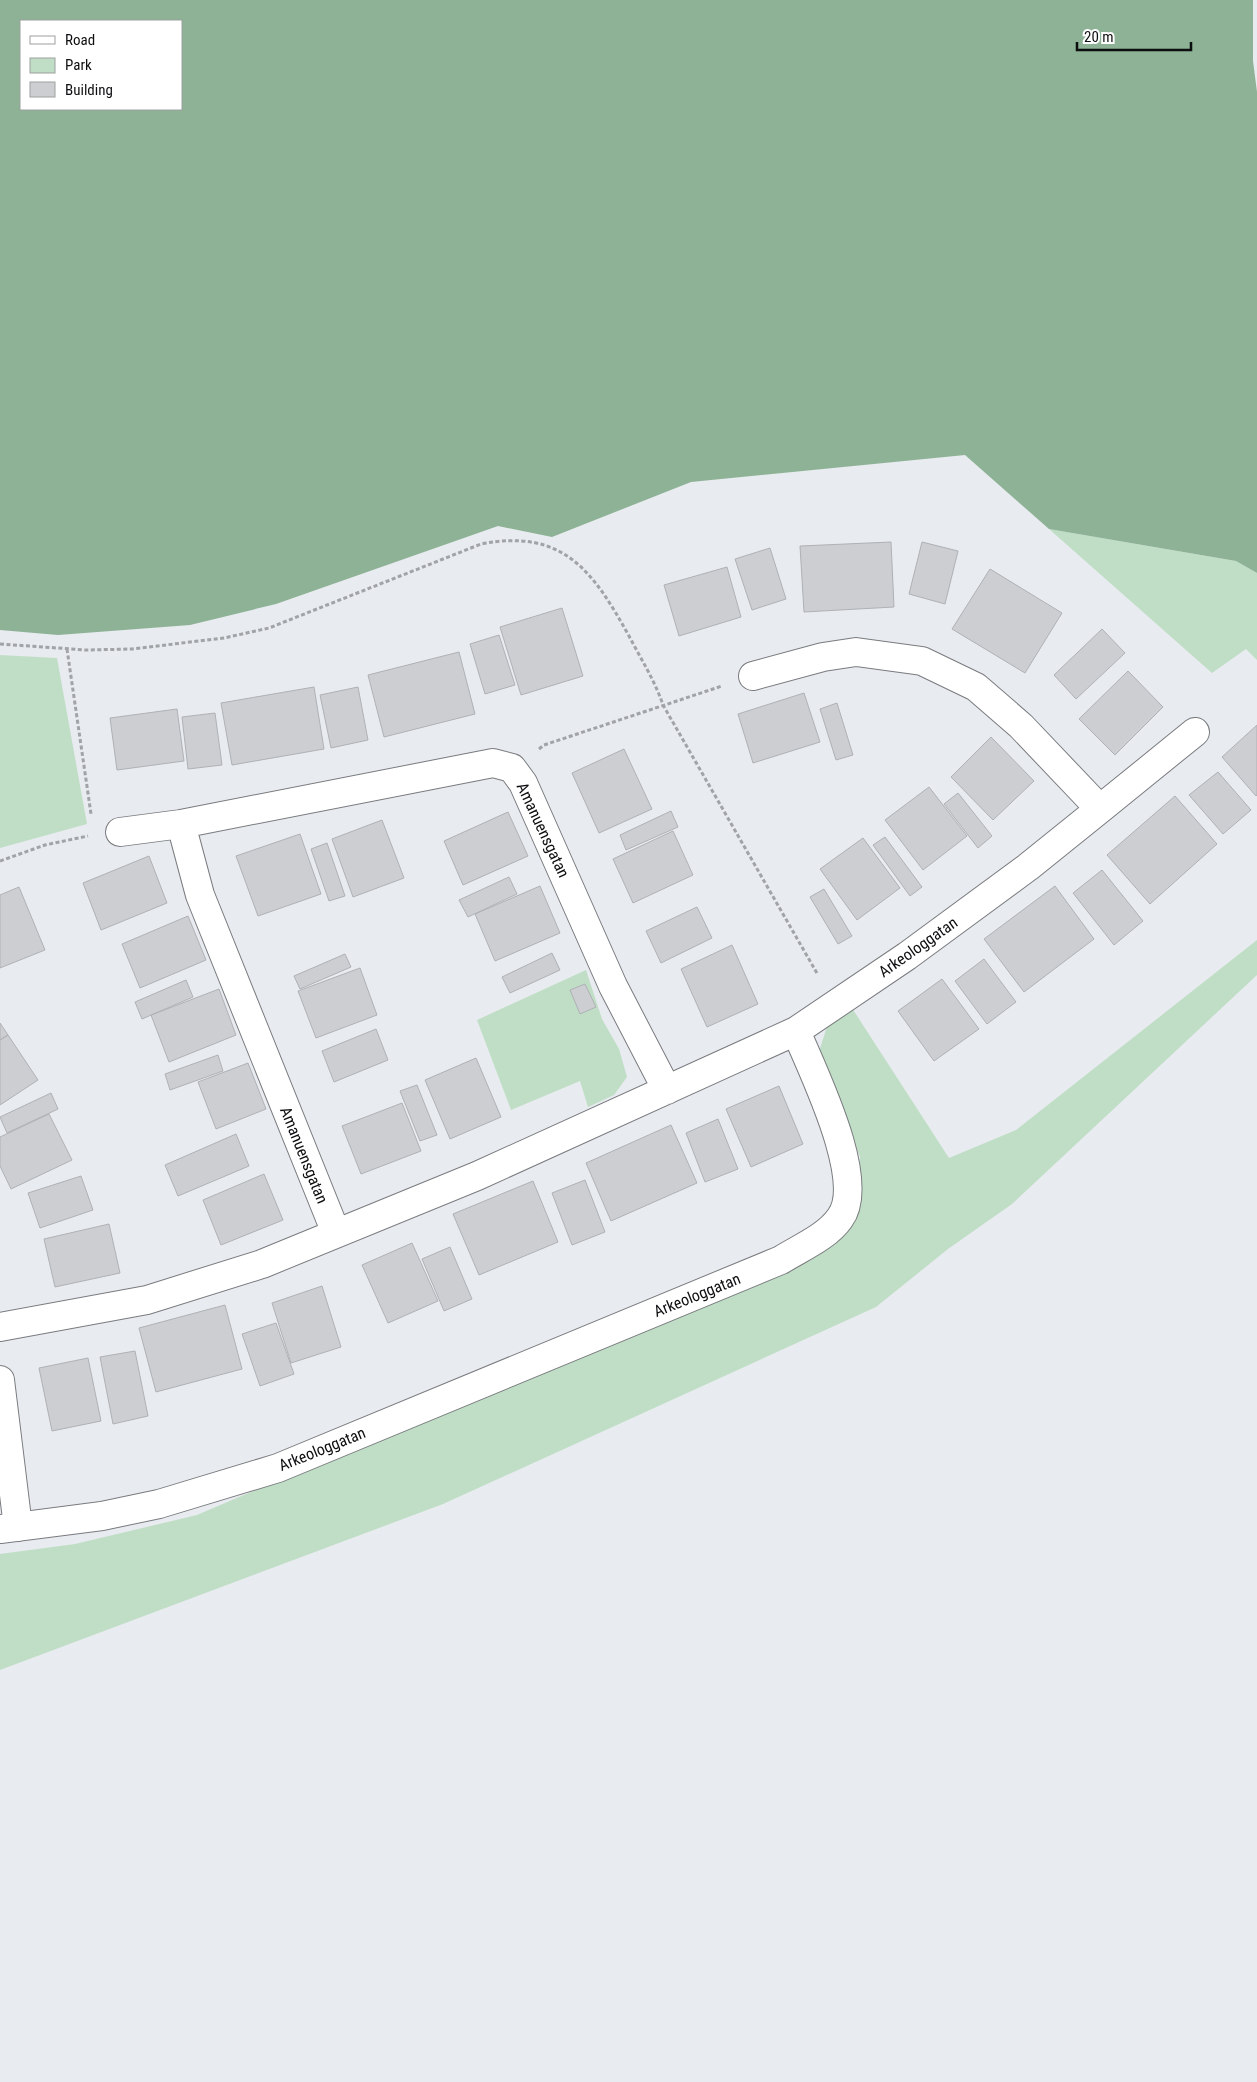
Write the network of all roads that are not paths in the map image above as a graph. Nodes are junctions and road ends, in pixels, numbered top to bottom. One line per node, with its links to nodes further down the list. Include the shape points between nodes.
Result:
1 (753, 676): 3 (street, via 823,657 856,652 922,661 976,686 1021,726)
2 (1196, 732): 3 (street, Arkeologgatan)
3 (1100, 809): 6 (street, Arkeologgatan, via 1028,867 907,956)
4 (181, 824): 5 (street, Amanuensgatan); 7 (street, Amanuensgatan, via 493,762 512,768 523,783 613,986); 8 (street, Amanuensgatan, via 200,895)
5 (108, 834)
6 (796, 1031): 7 (street); 11 (street, Arkeologgatan, via 841,1141 846,1172 848,1194 841,1218 816,1239 781,1260 278,1468 159,1504 102,1516)
7 (667, 1090): 8 (street, via 477,1176)
8 (336, 1233): 9 (street, via 262,1264 156,1297)
9 (0, 1327)
10 (0, 1380): 11 (street)
11 (9, 1528)

